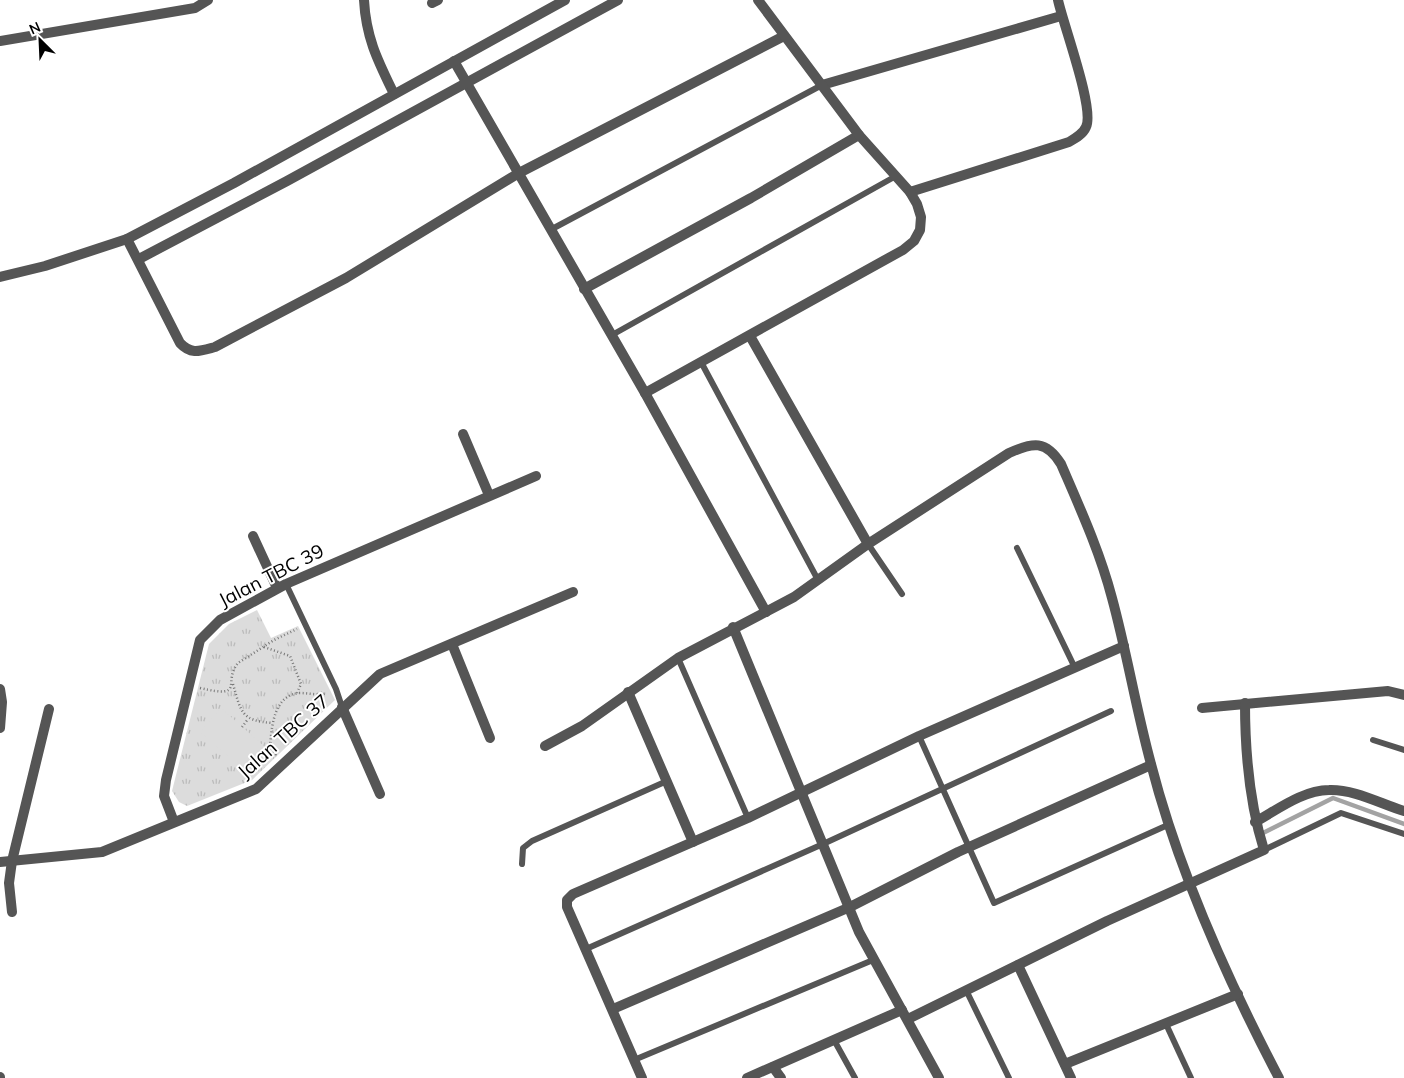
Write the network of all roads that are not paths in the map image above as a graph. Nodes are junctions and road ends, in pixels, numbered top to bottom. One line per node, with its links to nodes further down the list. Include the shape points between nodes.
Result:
1 (208, 0): 9 (street, via 195,8)
2 (364, 0): 13 (street, via 370,42)
3 (565, 0): 10 (street)
4 (618, 0): 11 (street)
5 (758, 0): 8 (street)
6 (1058, 0): 7 (street)
7 (1061, 16): 12 (street); 17 (street, via 1086,101 1087,126 1081,135 1069,142)
8 (784, 36): 12 (street); 15 (street)
9 (0, 41)
10 (454, 61): 11 (street); 13 (street)
11 (466, 83): 15 (street); 20 (street)
12 (822, 85): 14 (street); 18 (lane)
13 (394, 94): 19 (street)
14 (859, 135): 16 (street); 22 (street)
15 (518, 173): 18 (street); 20 (street, via 346,278 204,350 186,350 180,342)
16 (896, 176): 17 (street); 23 (lane)
17 (910, 192): 24 (street, via 921,217 920,230 914,241)
18 (552, 228): 22 (street)
19 (127, 239): 20 (street); 21 (street)
20 (139, 259)
21 (0, 277)
22 (584, 289): 23 (street)
23 (612, 335): 26 (street)
24 (750, 336): 25 (street); 31 (street)
25 (701, 362): 26 (street); 33 (lane)
26 (645, 393): 37 (street)
27 (464, 434): 29 (street)
28 (536, 476): 29 (street, Jalan TBC 39)
29 (489, 495): 34 (street, Jalan TBC 39)
30 (253, 536): 34 (street)
31 (868, 544): 33 (street); 36 (lane); 40 (street, via 1009,453 1033,445 1043,446 1054,453 1061,464 1096,548)
32 (1017, 548): 42 (lane)
33 (818, 580): 37 (street)
34 (281, 586): 47 (lane, via 306,626); 64 (street, Jalan TBC 39, via 220,620 200,640 166,780 164,796)
35 (572, 592): 39 (street, Jalan TBC 37)
36 (902, 594)
37 (766, 612): 38 (street)
38 (733, 627): 41 (street); 60 (street)
39 (452, 644): 47 (street, Jalan TBC 37, via 380,674); 53 (street)
40 (1124, 646): 42 (street); 57 (street)
41 (678, 658): 44 (street); 63 (lane)
42 (1075, 668): 52 (street)
43 (0, 689): 51 (street)
44 (628, 692): 55 (street, via 582,726); 58 (street)
45 (1404, 695): 46 (street, via 1388,691)
46 (1245, 703): 48 (street); 65 (street, via 1248,780)
47 (342, 707): 61 (street); 64 (street, Jalan TBC 37, via 256,789)
48 (1202, 708)
49 (49, 709): 72 (street)
50 (1111, 711): 59 (lane)
51 (0, 728)
52 (918, 736): 59 (lane); 60 (street)
53 (490, 738)
54 (1374, 740): 56 (lane)
55 (545, 746)
56 (1404, 750)
57 (1151, 765): 66 (street); 70 (street)
58 (667, 781): 68 (street); 74 (lane, via 532,841 523,848)
59 (941, 790): 69 (lane); 70 (lane)
60 (802, 791): 63 (street); 69 (street)
61 (380, 794)
62 (1404, 811): 65 (street, via 1342,791 1329,790 1304,796)
63 (748, 818): 68 (street)
64 (174, 822): 72 (street, Jalan TBC 37, via 102,852)
65 (1255, 822): 71 (street)
66 (1170, 824): 70 (lane, via 994,903); 75 (street)
67 (1404, 834): 71 (lane, via 1341,813)
68 (693, 842): 78 (street, via 573,894 567,900 567,907)
69 (823, 844): 76 (street); 78 (lane)
70 (968, 848): 76 (street)
71 (1264, 850): 75 (street)
72 (12, 861): 73 (street, Jalan TBC 37); 77 (street, via 9,883)
73 (0, 862)
74 (522, 864)
75 (1190, 885): 80 (street); 82 (street)
76 (850, 907): 79 (street); 83 (street)
77 (12, 912)
78 (586, 949): 83 (street)
79 (872, 960): 84 (street); 87 (lane)
80 (1018, 965): 81 (street); 88 (street)
81 (966, 990): 84 (street); 95 (lane)
82 (1238, 994): 85 (street); 98 (street)
83 (613, 1009): 87 (street)
84 (905, 1015): 86 (street); 94 (street)
85 (1166, 1024): 88 (street); 97 (lane)
86 (834, 1040): 89 (street); 93 (lane)
87 (634, 1060): 90 (street)
88 (1065, 1064): 96 (street)
89 (773, 1067): 91 (street); 92 (street)
90 (642, 1078)
91 (747, 1078)
92 (781, 1078)
93 (855, 1078)
94 (940, 1078)
95 (1009, 1078)
96 (1072, 1078)
97 (1191, 1078)
98 (1279, 1078)

